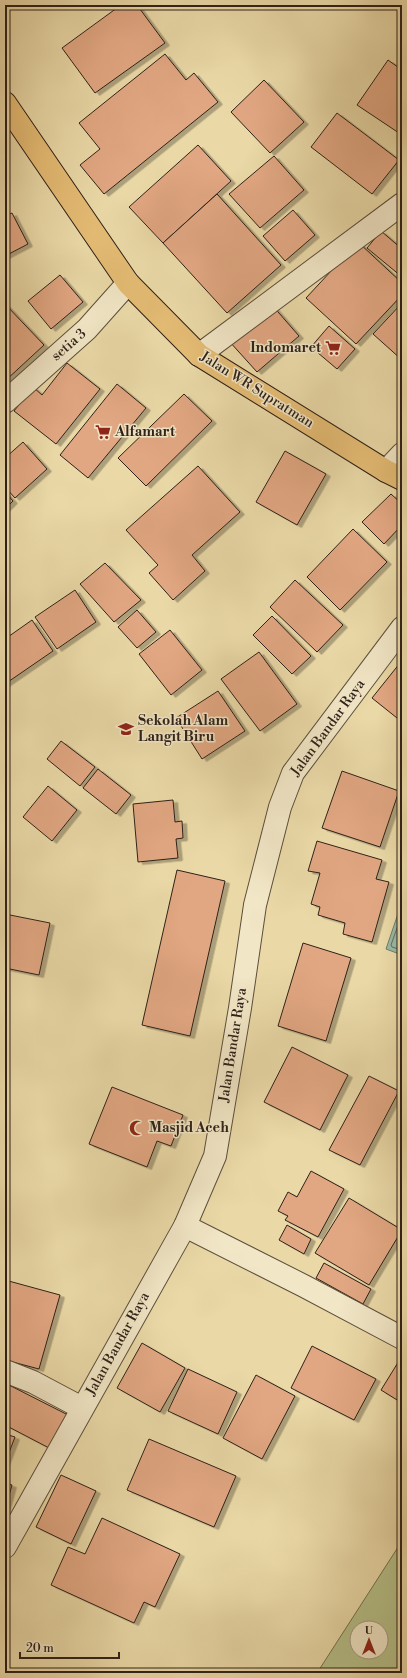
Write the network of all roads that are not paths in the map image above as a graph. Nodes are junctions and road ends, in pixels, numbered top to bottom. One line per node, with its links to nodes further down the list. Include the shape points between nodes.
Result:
1 (5, 103): 3 (highway, Jalan WR Supratman)
2 (402, 204): 4 (street)
3 (128, 283): 4 (highway, Jalan WR Supratman); 5 (street, setia 3, via 87,329)
4 (199, 355): 7 (highway, Jalan WR Supratman)
5 (5, 402)
6 (402, 454): 7 (street)
7 (394, 475)
8 (402, 628): 9 (street, Jalan Bandar Raya, via 292,773 280,807 254,905 215,1156)
9 (185, 1226): 10 (street); 12 (street, Jalan Bandar Raya)
10 (402, 1338)
11 (5, 1371): 12 (street, via 33,1382)
12 (82, 1408): 13 (street, Jalan Bandar Raya)
13 (5, 1547)

